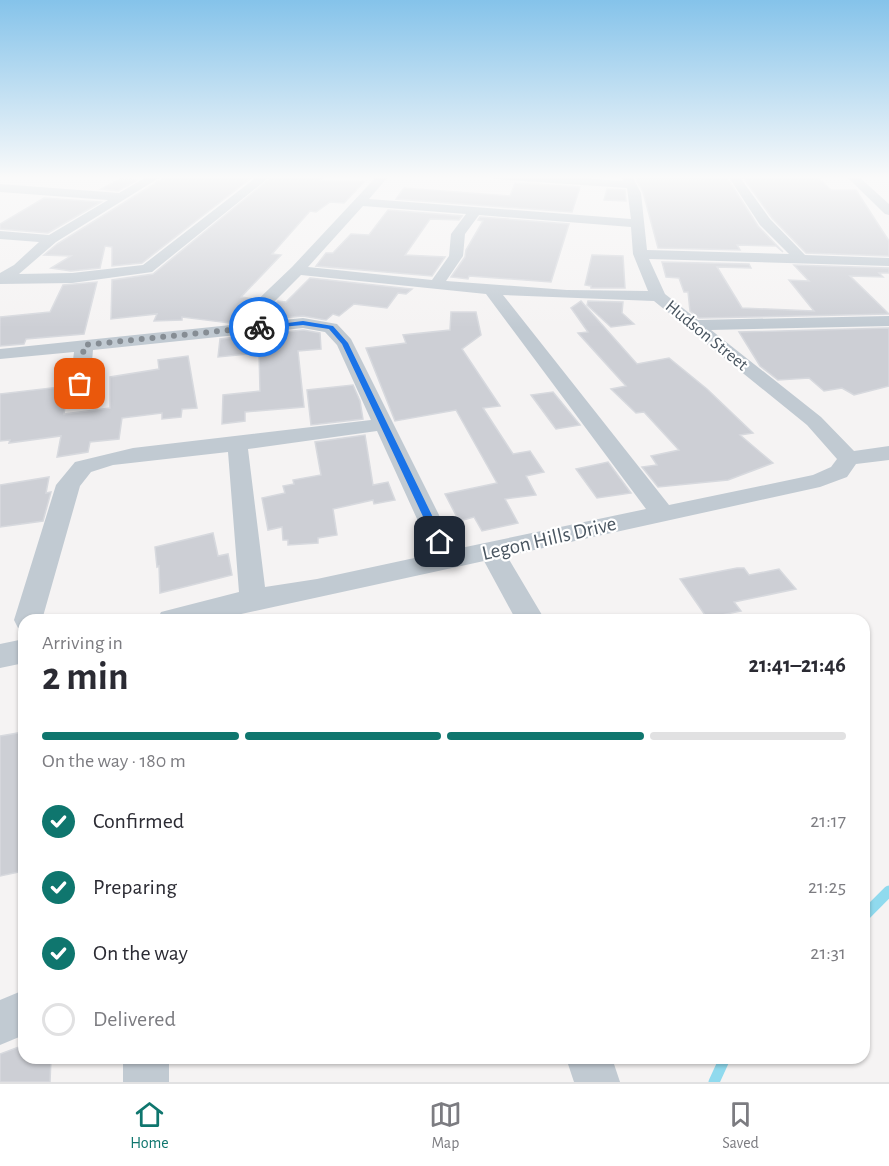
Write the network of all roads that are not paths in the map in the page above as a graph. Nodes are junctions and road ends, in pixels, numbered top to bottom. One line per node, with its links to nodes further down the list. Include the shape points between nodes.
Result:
1 (72, 226): 8 (street)
2 (201, 226): 13 (street, via 147,269 72,278)
3 (339, 226): 12 (street)
4 (465, 226): 14 (street, via 459,234 456,256)
5 (636, 226): 9 (street, Hudson Street)
6 (769, 226): 10 (street)
7 (0, 235): 8 (street)
8 (51, 239): 13 (street)
9 (640, 254): 10 (street); 16 (street, Hudson Street)
10 (801, 259): 11 (street)
11 (889, 262)
12 (297, 270): 14 (street); 19 (street)
13 (1, 279)
14 (436, 285): 15 (street)
15 (491, 290): 16 (street, via 580,297); 27 (street)
16 (658, 296): 18 (street, Hudson Street)
17 (889, 321): 18 (street)
18 (694, 325): 26 (street, Hudson Street, via 814,421)
19 (236, 330): 20 (street); 23 (street, via 303,323 331,328 345,343)
20 (84, 345): 21 (street); 22 (street, via 80,384)
21 (0, 354)
22 (83, 393)
23 (385, 424): 24 (street); 29 (street)
24 (235, 444): 30 (street, via 239,452); 31 (street, via 182,448 83,467 68,485)
25 (889, 453): 26 (street)
26 (849, 458): 27 (street, Legon Hills Drive, via 839,472 820,480)
27 (663, 513): 28 (street, Legon Hills Drive)
28 (491, 550): 29 (street, Legon Hills Drive); 33 (street)
29 (449, 561): 30 (street, Legon Hills Drive, via 317,590)
30 (253, 599): 32 (street, Legon Hills Drive)
31 (30, 614)
32 (194, 614)
33 (528, 614)
34 (18, 1015): 35 (street)
35 (0, 1023)
36 (146, 1064): 38 (street)
37 (591, 1064): 39 (street)
38 (146, 1082)
39 (597, 1082)

